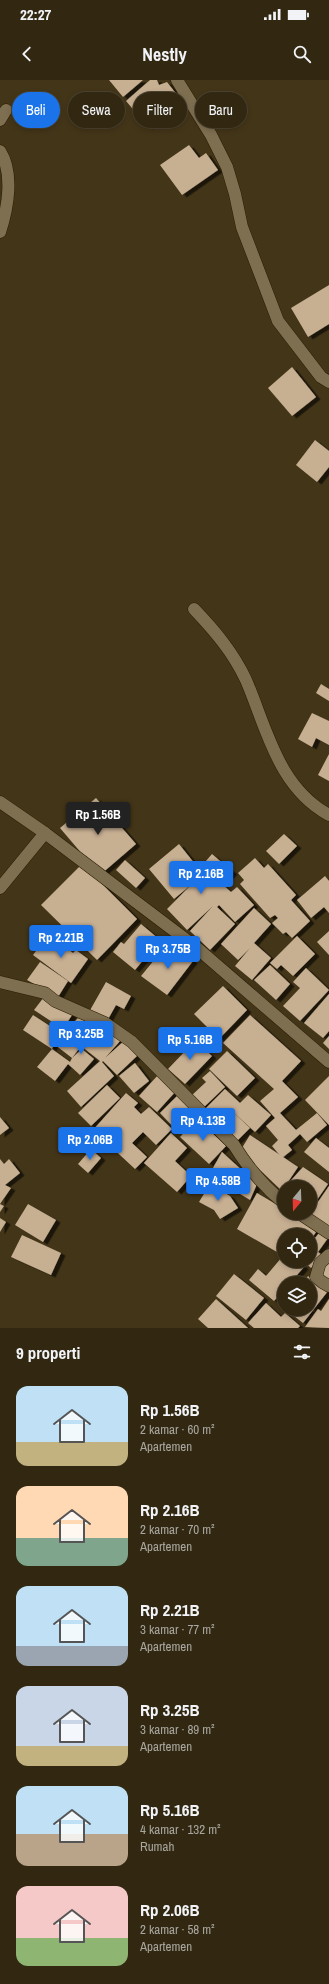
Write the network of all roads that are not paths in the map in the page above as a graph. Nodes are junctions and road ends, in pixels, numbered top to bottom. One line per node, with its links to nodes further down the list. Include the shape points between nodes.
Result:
1 (177, 80): 4 (street, via 211,135 227,167 242,227 278,321 321,377)
2 (0, 151): 3 (street, via 8,166 5,216)
3 (0, 232)
4 (329, 382)
5 (194, 608): 7 (street, via 231,652 246,680 268,737 298,791)
6 (0, 802): 8 (street)
7 (329, 814)
8 (45, 833): 9 (street); 11 (street, via 197,948)
9 (0, 888)
10 (0, 982): 12 (street, via 45,993 55,1001 105,1023 132,1042 234,1145 266,1189)
11 (329, 1062)
12 (277, 1197)
13 (310, 1220): 14 (street)
14 (329, 1233)
15 (329, 1255): 16 (street, via 320,1263 316,1276)
16 (329, 1286)

